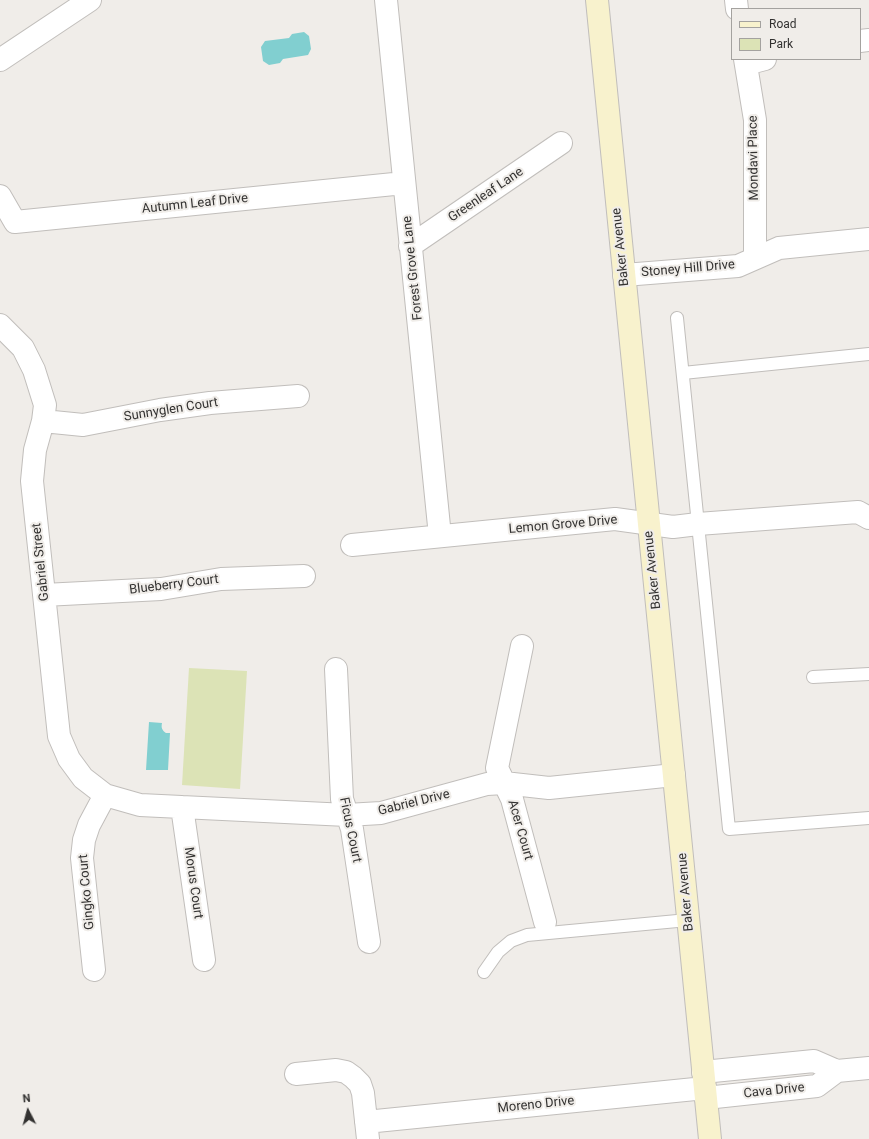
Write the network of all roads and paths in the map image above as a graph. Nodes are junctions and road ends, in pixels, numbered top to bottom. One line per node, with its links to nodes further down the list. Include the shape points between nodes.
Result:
1 (90, 0): 4 (street)
2 (386, 0): 7 (street, Forest Grove Lane)
3 (597, 0): 12 (street, Baker Avenue)
4 (0, 60)
5 (752, 61): 11 (street, Mondavi Place, via 756,120)
6 (561, 143): 10 (street, Greenleaf Lane)
7 (404, 182): 8 (street, Autumn Leaf Drive, via 15,222); 10 (street, Forest Grove Lane)
8 (0, 196)
9 (869, 239): 11 (street, Stoney Hill Drive, via 779,248)
10 (410, 246): 22 (street, Forest Grove Lane)
11 (755, 258): 12 (street, Stoney Hill Drive, via 738,266)
12 (624, 275): 20 (street, Baker Avenue)
13 (677, 318): 16 (lane)
14 (0, 325): 18 (street, Gabriel Street, via 23,348 34,370 45,405)
15 (869, 354): 16 (lane)
16 (683, 372): 21 (lane)
17 (298, 396): 18 (street, Sunnyglen Court, via 210,403 83,425)
18 (44, 421): 25 (street, Gabriel Street, via 35,450 32,481)
19 (869, 518): 21 (street, Lemon Grove Drive, via 858,512)
20 (649, 524): 21 (street, Lemon Grove Drive, via 673,527); 22 (street, Lemon Grove Drive, via 616,519); 30 (street, Baker Avenue)
21 (698, 524): 35 (lane, via 729,829)
22 (440, 536): 23 (street, Lemon Grove Drive)
23 (352, 545)
24 (304, 576): 25 (street, Blueberry Court, via 221,579 161,589)
25 (44, 595): 32 (street, Gabriel Street, via 59,736 69,759 83,778)
26 (522, 646): 31 (street, Acer Court, via 497,768)
27 (336, 669): 34 (street, Ficus Court, via 342,799)
28 (869, 674): 29 (lane)
29 (813, 677)
30 (674, 775): 31 (street, Gabriel Drive, via 549,788); 36 (street, Baker Avenue)
31 (504, 783): 34 (street, Gabriel Drive, via 487,784 381,813); 37 (street, Acer Court, via 512,799)
32 (105, 795): 33 (street, Gabriel Drive, via 140,805); 40 (street, Gingko Court, via 89,825 82,858)
33 (182, 807): 34 (street, Gabriel Drive); 39 (street, Morus Court)
34 (347, 815): 38 (street, Ficus Court, via 352,829)
35 (869, 818)
36 (688, 920): 41 (lane, via 527,935 511,941 498,952); 44 (street, Baker Avenue)
37 (545, 922)
38 (369, 942)
39 (204, 960)
40 (94, 970)
41 (484, 972)
42 (869, 1068): 44 (street, Cava Drive, via 838,1071 814,1061)
43 (296, 1074): 45 (street, via 336,1070 354,1077 363,1093)
44 (705, 1086): 45 (street, Moreno Drive); 46 (street, Baker Avenue)
45 (367, 1131)
46 (710, 1139)

